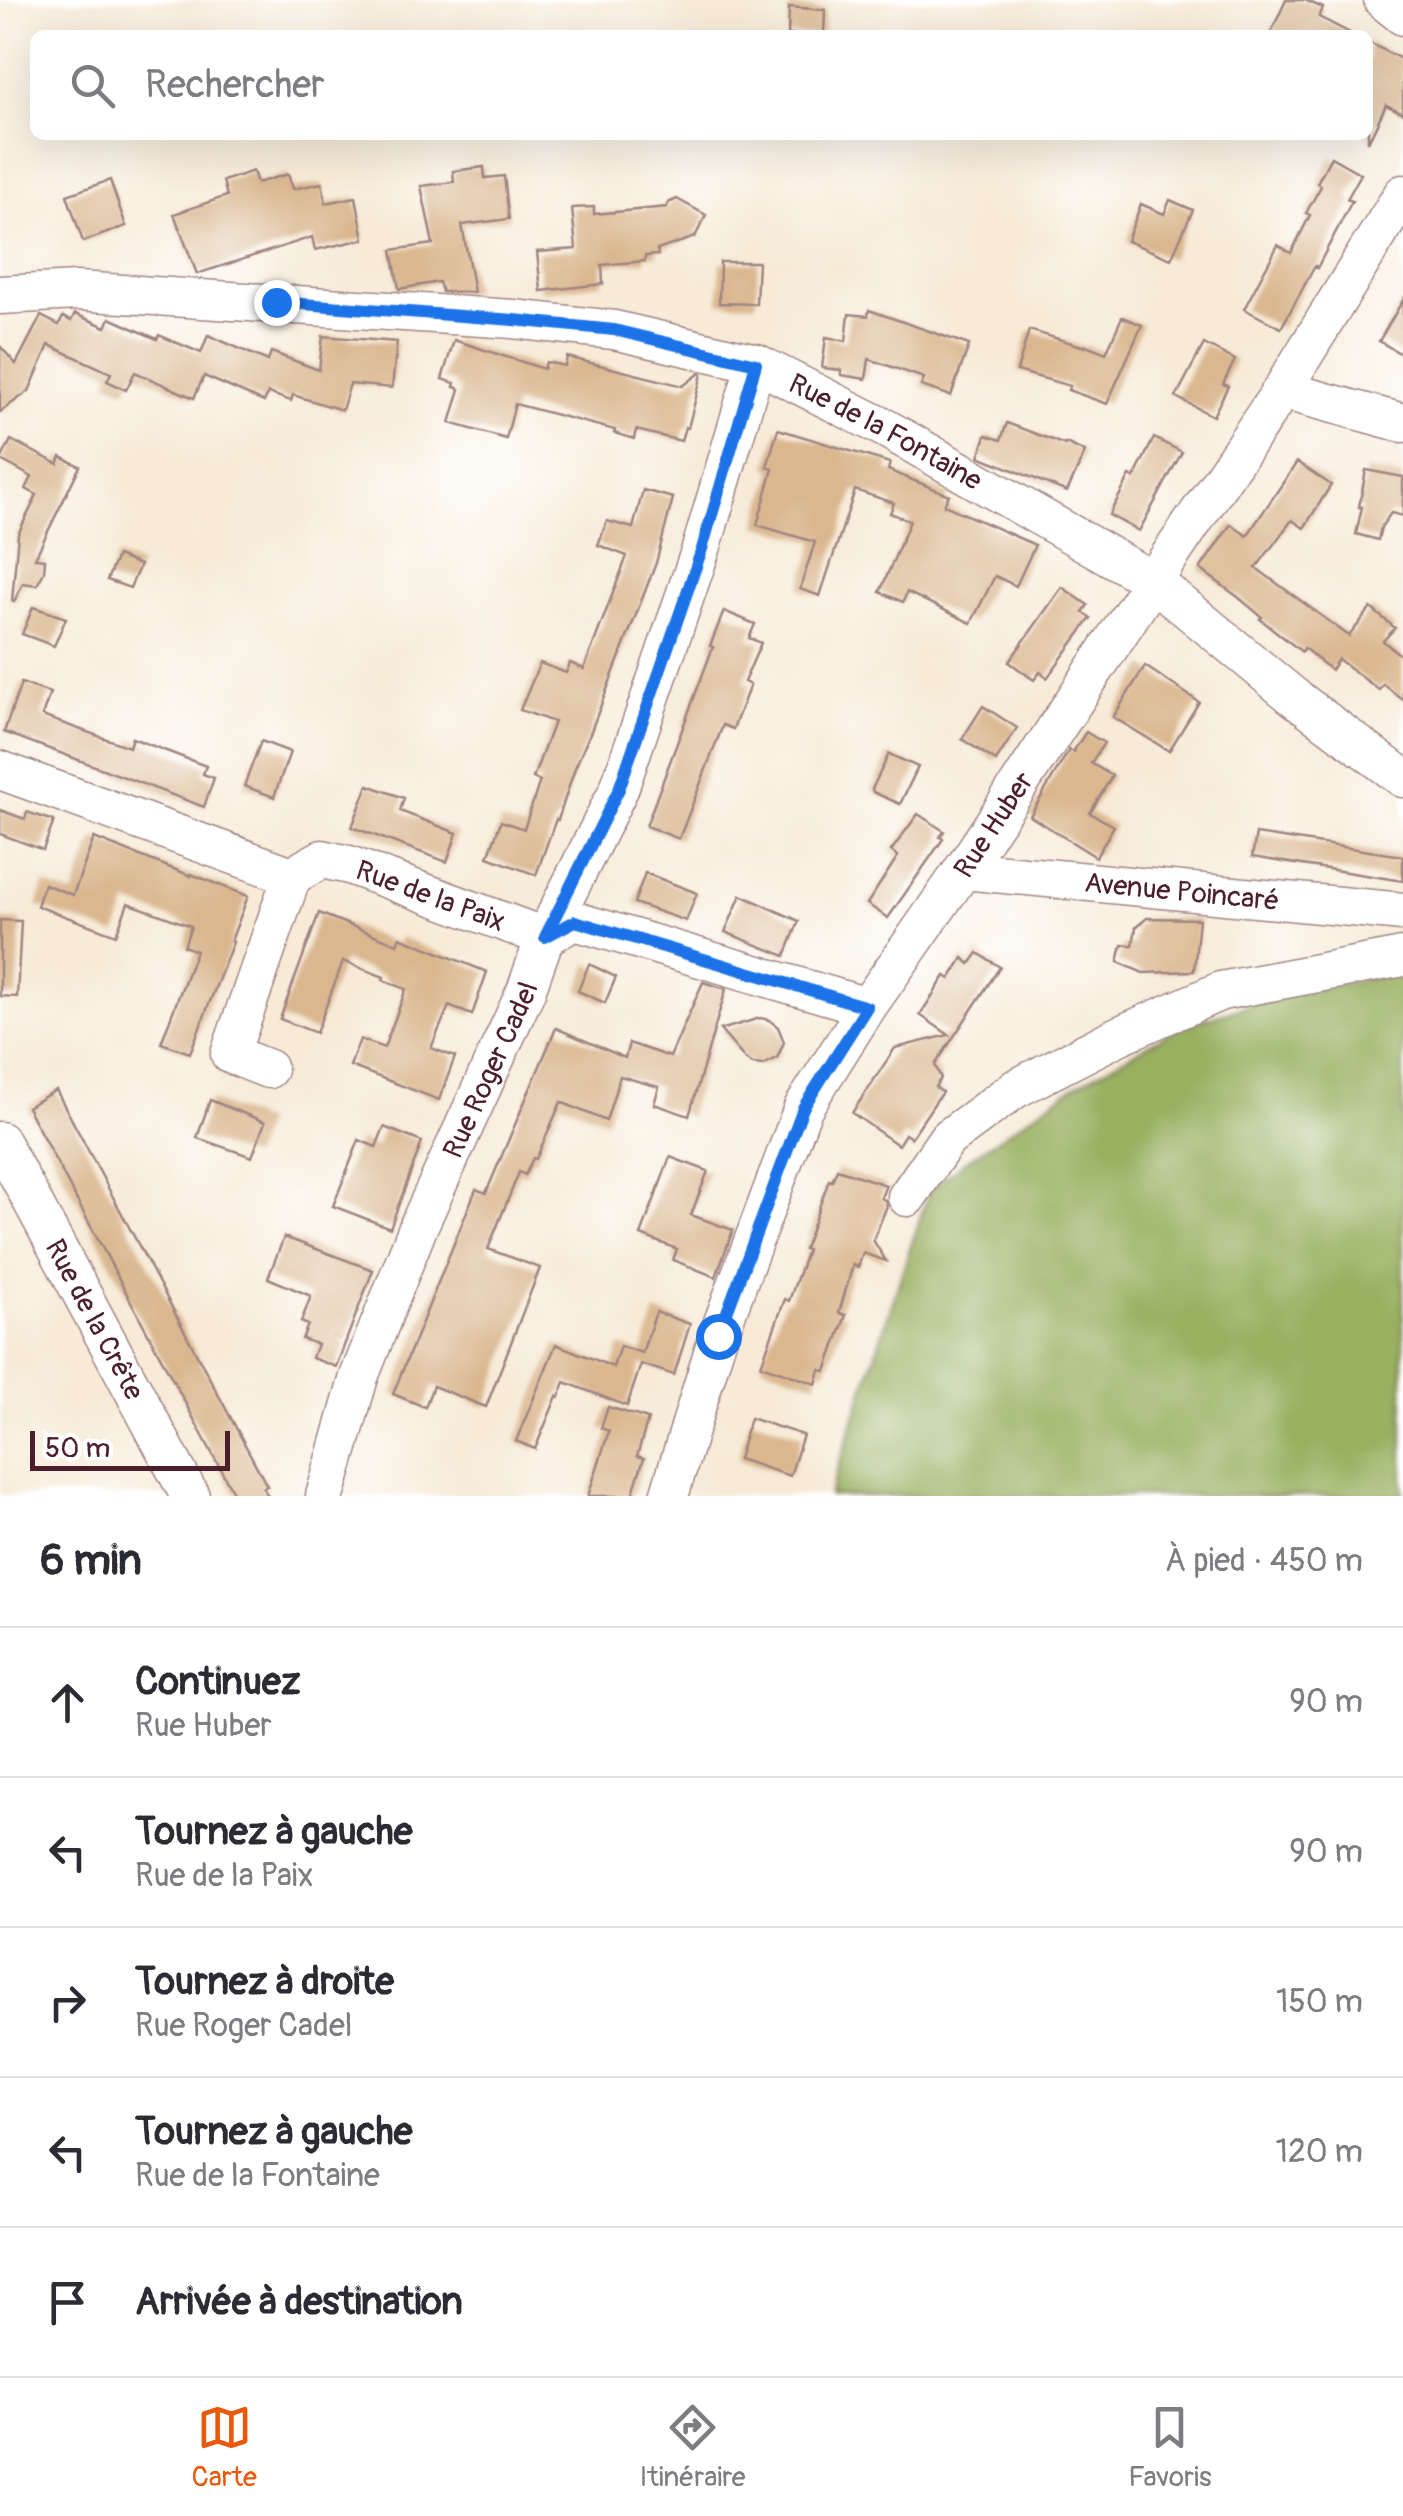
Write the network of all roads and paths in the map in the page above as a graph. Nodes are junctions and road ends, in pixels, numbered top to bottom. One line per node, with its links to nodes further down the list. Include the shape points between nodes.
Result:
1 (1383, 0): 2 (street)
2 (1403, 16)
3 (1403, 194): 6 (street, Rue Huber)
4 (0, 295): 5 (street, Rue de la Fontaine, via 78,291 514,320 614,330)
5 (756, 364): 8 (street, Rue de la Fontaine, via 885,428); 14 (street, Rue Roger Cadel, via 702,549 619,789)
6 (1282, 390): 7 (street); 8 (street, Rue Huber)
7 (1403, 423)
8 (1153, 580): 10 (street, Rue de la Fontaine); 11 (street, Rue Huber)
9 (0, 770): 12 (street)
10 (1403, 778)
11 (963, 870): 13 (street, Avenue Poincaré); 16 (street, Rue Huber)
12 (292, 876): 14 (street, Rue de la Paix, via 322,859 349,865); 17 (street, via 230,1054)
13 (1403, 912)
14 (545, 937): 16 (street, via 575,921); 21 (street, Rue Roger Cadel, via 358,1376)
15 (1403, 958): 19 (street, via 1221,991 1118,1036 1015,1089 948,1138)
16 (867, 1007): 22 (street, Rue Huber, via 803,1108 718,1336)
17 (268, 1069)
18 (0, 1141): 20 (street, Rue de la Crête)
19 (906, 1197)
20 (190, 1496)
21 (325, 1496)
22 (670, 1496)

